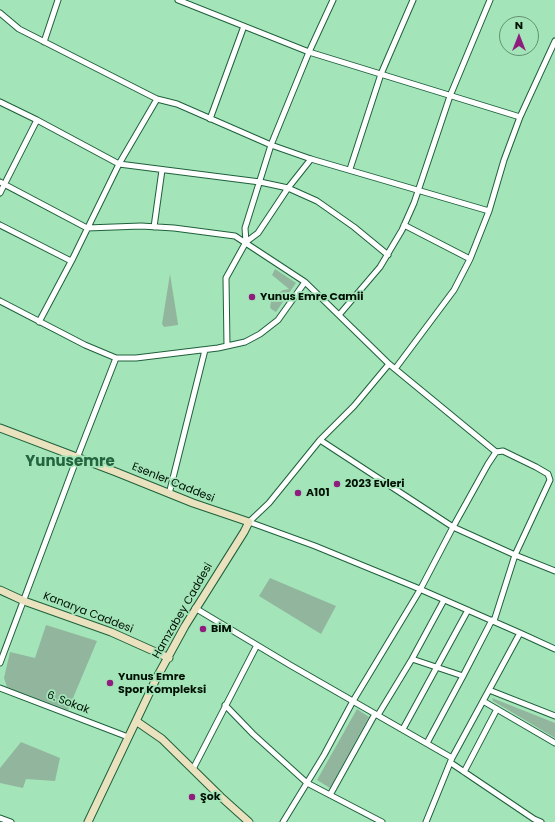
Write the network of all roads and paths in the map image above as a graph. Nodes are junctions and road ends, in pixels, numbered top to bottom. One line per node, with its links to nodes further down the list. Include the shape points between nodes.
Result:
1 (58, 0): 9 (street)
2 (178, 0): 7 (street)
3 (333, 0): 10 (street)
4 (413, 0): 11 (street)
5 (490, 0): 12 (street)
6 (0, 13): 9 (street, via 19,29)
7 (244, 26): 10 (street); 16 (street)
8 (555, 41): 15 (street)
9 (44, 42): 13 (street)
10 (309, 52): 11 (street); 18 (street)
11 (381, 74): 12 (street); 22 (street)
12 (450, 96): 15 (street); 26 (street)
13 (157, 99): 16 (street, via 178,104); 20 (street)
14 (0, 102): 17 (street)
15 (520, 117): 28 (street)
16 (210, 119): 18 (street)
17 (37, 120): 20 (street); 24 (street)
18 (271, 146): 19 (street); 23 (street)
19 (311, 159): 22 (street); 25 (street)
20 (119, 164): 21 (street); 32 (street)
21 (162, 170): 23 (street); 31 (street)
22 (350, 170): 26 (street)
23 (260, 182): 25 (street); 33 (street, via 245,228)
24 (2, 183): 27 (street); 32 (street)
25 (288, 188): 33 (street, via 258,233); 34 (street, via 317,201)
26 (418, 190): 28 (street); 30 (street)
27 (0, 193)
28 (489, 211): 35 (street)
29 (0, 225): 36 (street)
30 (404, 225): 34 (street); 35 (street)
31 (154, 227): 32 (street); 33 (street, via 235,236)
32 (87, 228): 36 (street)
33 (246, 242): 37 (street); 41 (street, via 226,278)
34 (388, 255): 39 (street, via 372,278)
35 (470, 259): 45 (street, via 454,290)
36 (72, 261): 40 (street)
37 (305, 282): 39 (street); 41 (street, via 278,320 245,342)
38 (0, 301): 40 (street)
39 (339, 315): 44 (street)
40 (39, 322): 43 (street)
41 (227, 346): 42 (street)
42 (205, 350): 43 (street); 52 (street)
43 (116, 358): 49 (street)
44 (389, 364): 45 (street); 47 (street, via 354,406)
45 (395, 368): 48 (street)
46 (0, 428): 49 (street, Esenler Caddesi)
47 (320, 440): 53 (street, via 270,503); 54 (street)
48 (496, 452): 50 (street, via 503,452); 54 (street)
49 (77, 458): 52 (street, Esenler Caddesi); 60 (street)
50 (548, 474): 51 (street); 55 (street, via 550,480)
51 (555, 478)
52 (169, 494): 53 (street, Esenler Caddesi)
53 (249, 522): 58 (street, via 315,546); 61 (street, Hamzabey Caddesi)
54 (453, 527): 55 (street); 58 (street)
55 (515, 556): 56 (street); 63 (street)
56 (555, 572)
57 (0, 590): 60 (street, Kanarya Caddesi)
58 (420, 590): 59 (street); 74 (street)
59 (444, 600): 62 (street); 68 (street)
60 (24, 601): 67 (street, Kanarya Caddesi, via 111,632); 69 (street)
61 (196, 608): 65 (street); 67 (street, Hamzabey Caddesi)
62 (468, 610): 63 (street); 70 (street)
63 (493, 621): 64 (street); 71 (street)
64 (520, 633): 66 (street); 73 (street)
65 (257, 645): 74 (street); 76 (street)
66 (555, 649)
67 (168, 658): 80 (street, Hamzabey Caddesi)
68 (412, 659): 70 (street); 78 (street)
69 (0, 663)
70 (437, 667): 71 (street); 81 (street)
71 (463, 676): 83 (street)
72 (0, 688): 82 (street, 6. Sokak)
73 (488, 690): 75 (street); 79 (street)
74 (353, 701): 78 (street); 88 (street)
75 (483, 701): 77 (street); 85 (street)
76 (225, 705): 86 (street); 88 (street)
77 (497, 709): 84 (street); 87 (street)
78 (377, 715): 81 (street); 89 (street)
79 (555, 716)
80 (136, 720): 82 (street, Hamzabey Caddesi); 86 (street, via 162,739)
81 (403, 729): 83 (street)
82 (128, 737): 92 (street, Hamzabey Caddesi)
83 (427, 743): 85 (street)
84 (555, 743)
85 (451, 761): 87 (street); 96 (street)
86 (193, 769): 93 (street)
87 (464, 772): 97 (street)
88 (306, 783): 89 (street); 94 (street)
89 (330, 795): 95 (street)
90 (0, 818): 91 (street)
91 (12, 822)
92 (88, 822)
93 (249, 822)
94 (283, 822)
95 (382, 822)
96 (426, 822)
97 (541, 822)

